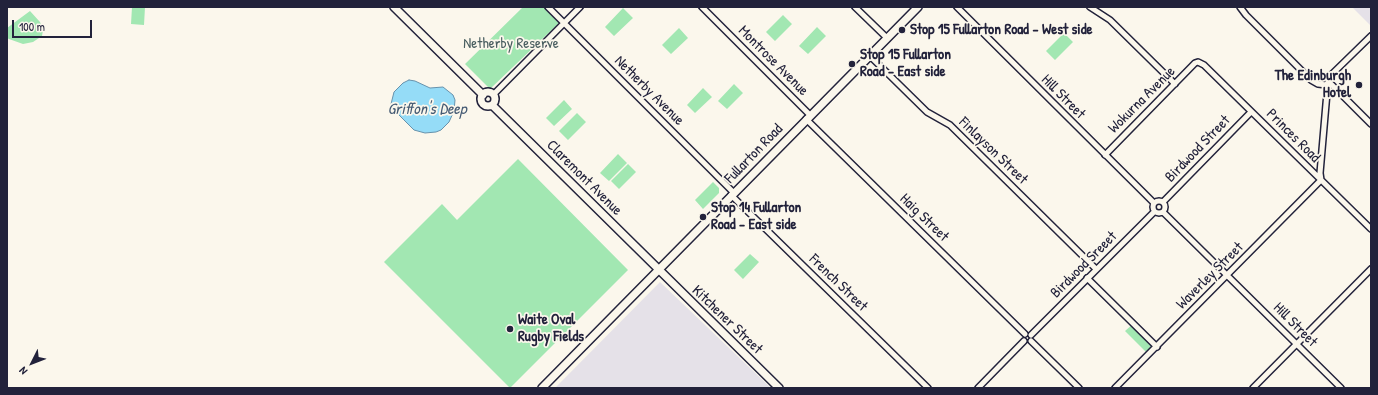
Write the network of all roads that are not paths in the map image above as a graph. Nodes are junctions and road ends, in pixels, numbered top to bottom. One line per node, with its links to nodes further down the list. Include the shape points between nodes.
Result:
1 (394, 7): 17 (street)
2 (548, 7): 10 (street, Netherby Avenue)
3 (580, 7): 10 (street)
4 (702, 7): 21 (street, Montrose Avenue)
5 (854, 7): 12 (street)
6 (918, 7): 12 (street, Fullarton Road)
7 (957, 7): 23 (street, Hill Street)
8 (1090, 7): 16 (street, via 1110,20)
9 (1240, 7): 15 (street, via 1311,80 1318,84)
10 (564, 23): 18 (street); 25 (street, Netherby Avenue)
11 (1371, 36): 15 (street, via 1331,75)
12 (887, 38): 13 (street, Fullarton Road)
13 (870, 56): 21 (street, Fullarton Road); 31 (street, Finlayson Street, via 927,112 950,124)
14 (1198, 62): 16 (street, Wokurna Avenue); 20 (street, Princes Road)
15 (1328, 83): 22 (street); 24 (street)
16 (1175, 84): 23 (street, Wokurna Avenue)
17 (483, 95): 18 (street); 19 (street, via 483,104)
18 (493, 95): 19 (street)
19 (492, 105): 33 (street, Claremont Avenue)
20 (1251, 112): 24 (street, Princes Road); 26 (street, Birdwood Street)
21 (808, 117): 25 (street, Fullarton Road); 36 (street, Haig Street)
22 (1371, 124)
23 (1105, 155): 27 (street, Hill Street)
24 (1321, 180): 30 (street, Princes Road); 34 (street, Waverley Street)
25 (732, 194): 33 (street, Fullarton Road); 43 (street, French Street)
26 (1163, 202): 27 (street); 29 (street)
27 (1154, 203): 28 (street)
28 (1154, 212): 29 (street); 31 (street, Birdwood Sreeet)
29 (1164, 212): 34 (street, Hill Street)
30 (1371, 229)
31 (1096, 269): 35 (street, Birdwood Sreeet)
32 (1371, 269): 39 (street)
33 (658, 270): 41 (street, Fullarton Road); 42 (street, Kitchener Street)
34 (1228, 276): 39 (street, Hill Street); 40 (street, Waverley Street)
35 (1087, 278): 36 (street, Birdwood Sreeet); 40 (street)
36 (1028, 334): 37 (street, via 1023,337); 38 (street)
37 (1024, 341): 38 (street); 44 (street)
38 (1031, 341): 45 (street)
39 (1297, 344): 47 (street); 48 (street, Hill Street)
40 (1157, 347): 46 (street, Waverley Street)
41 (542, 388)
42 (779, 388)
43 (928, 388)
44 (978, 388)
45 (1079, 388)
46 (1115, 388)
47 (1253, 388)
48 (1342, 388)

